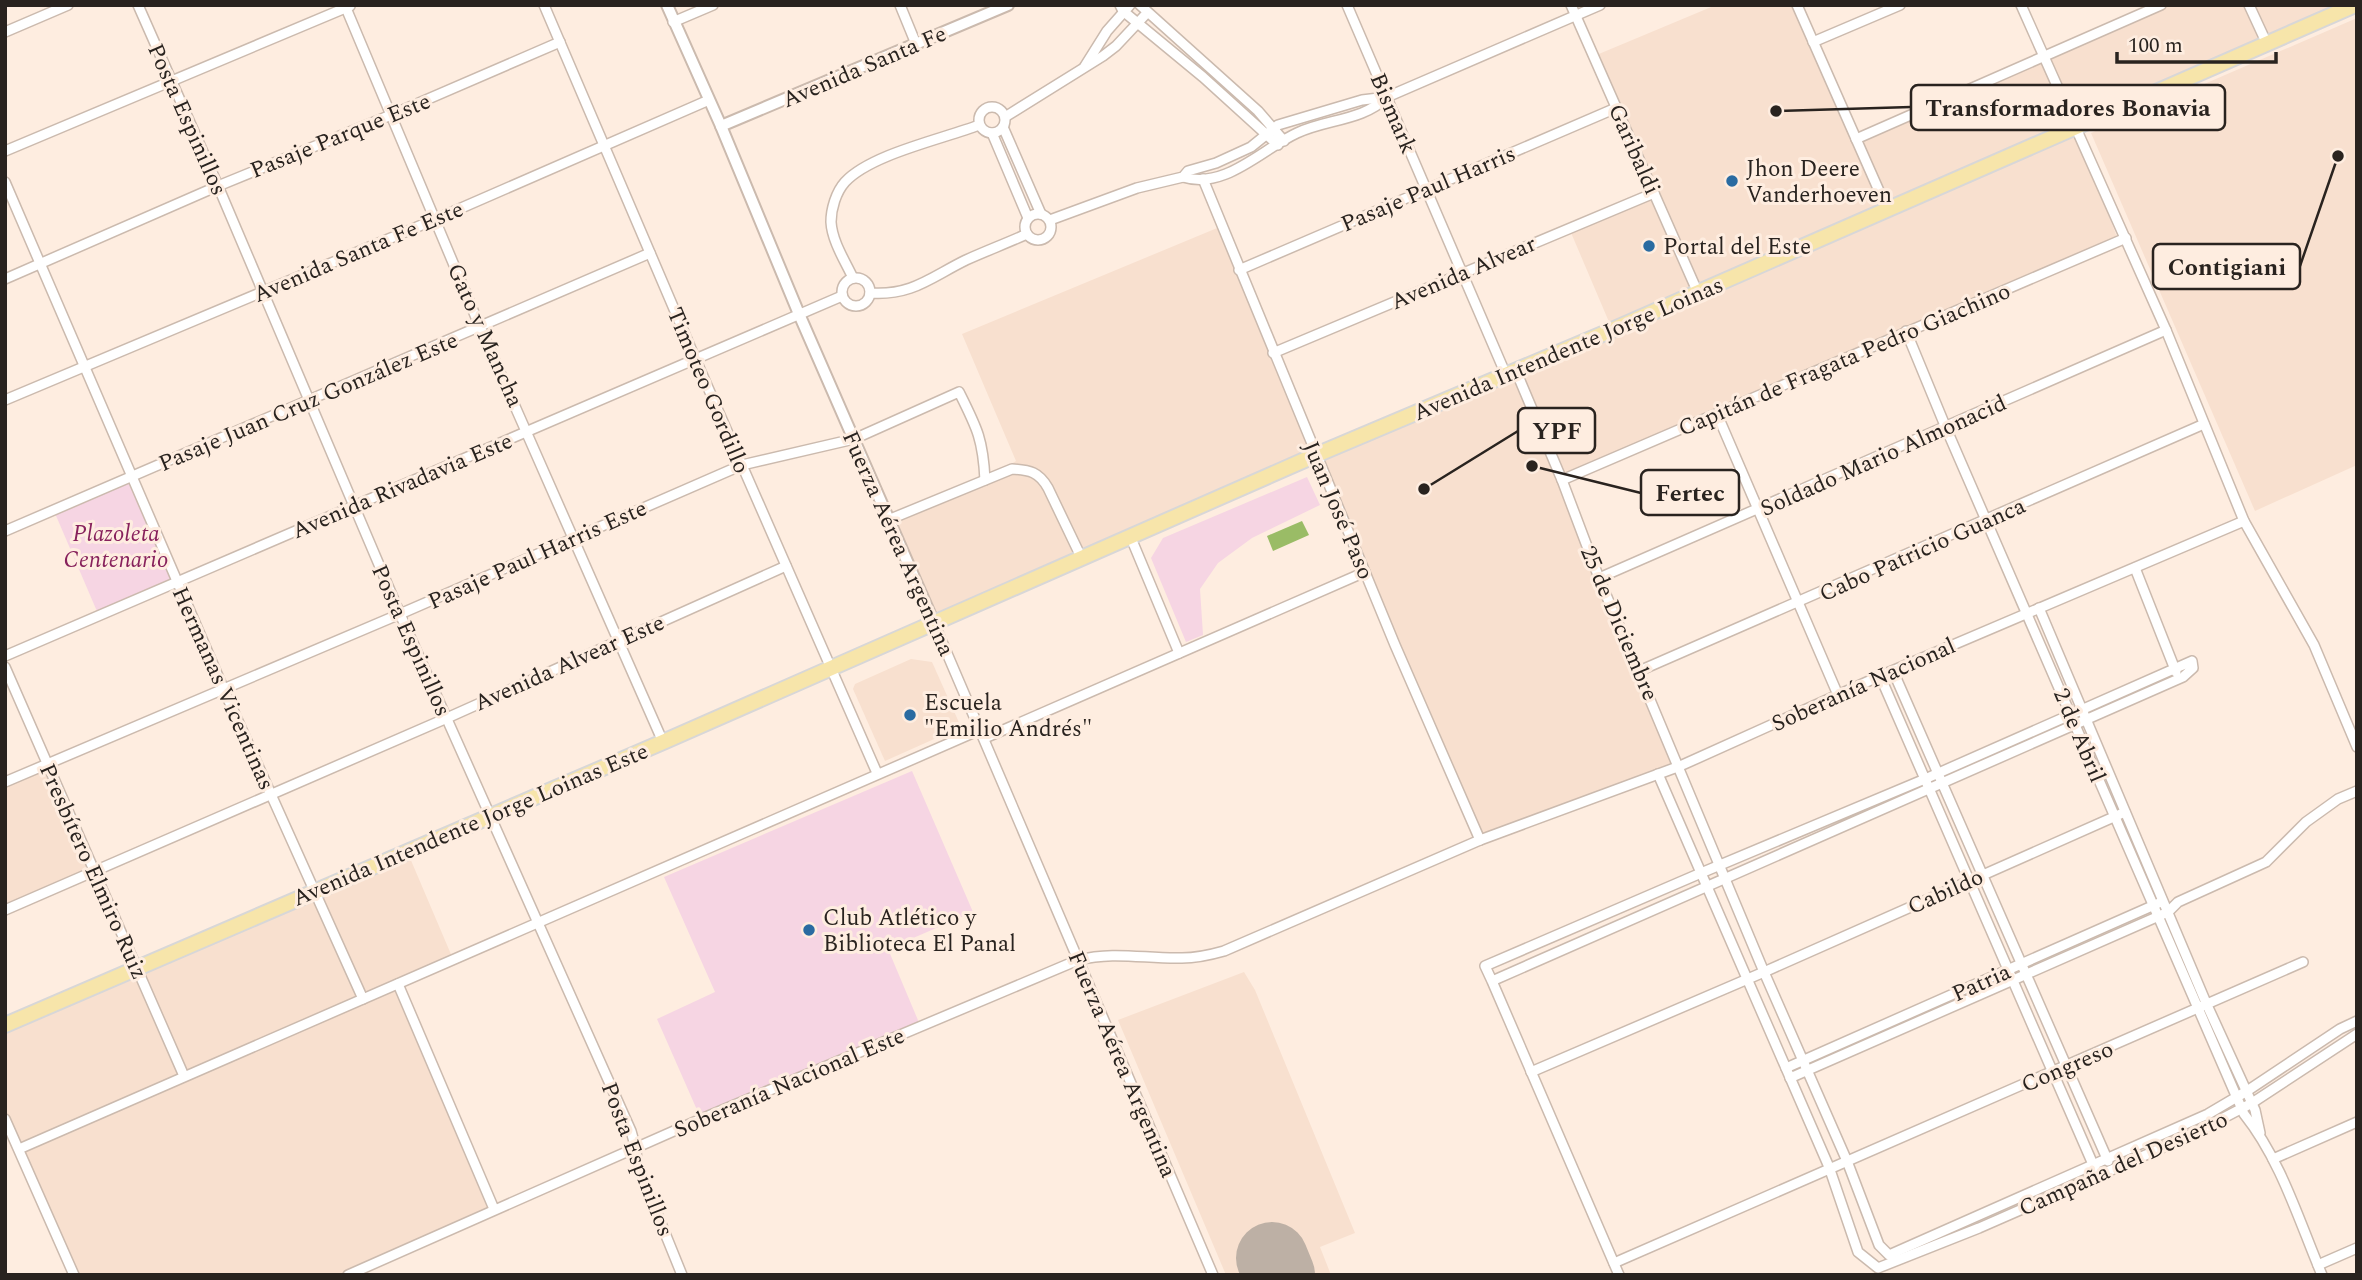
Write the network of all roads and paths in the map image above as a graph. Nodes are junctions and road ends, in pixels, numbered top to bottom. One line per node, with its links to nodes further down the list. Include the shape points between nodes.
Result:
1 (68, 5): 23 (street)
2 (138, 5): 30 (street, Posta Espinillos)
3 (544, 5): 24 (street, Timoteo Gordillo)
4 (667, 5): 21 (street, Fuerza Aérea Argentina)
5 (713, 5): 21 (street)
6 (900, 5): 26 (street)
7 (1008, 5): 26 (street, Avenida Santa Fe)
8 (1347, 5): 31 (street, Bismark)
9 (1571, 5): 20 (street, Garibaldi)
10 (1600, 5): 20 (street)
11 (1797, 5): 25 (street)
12 (1900, 5): 25 (street)
13 (2021, 5): 28 (street)
14 (2161, 5): 28 (street)
15 (2249, 5): 27 (street)
16 (2356, 5): 27 (main road, Avenida Intendente Jorge Loinas)
17 (348, 6): 30 (street); 34 (street, Gato y Mancha)
18 (1124, 7): 22 (street); 29 (street)
19 (1143, 9): 22 (street); 39 (street, via 1258,111)
20 (1576, 16): 31 (street); 33 (street, Garibaldi)
21 (673, 22): 32 (street, Fuerza Aérea Argentina)
22 (1137, 23): 29 (street, via 1116,46); 39 (street)
23 (5, 32)
24 (560, 42): 34 (street, Pasaje Parque Este); 43 (street, Timoteo Gordillo)
25 (1813, 43): 41 (street)
26 (916, 44): 37 (street, Avenida Santa Fe)
27 (2267, 44): 38 (main road, Avenida Intendente Jorge Loinas)
28 (2044, 55): 38 (street); 41 (street)
29 (1085, 66): 35 (street)
30 (172, 82): 44 (street); 48 (street, Posta Espinillos)
31 (1387, 97): 39 (street, via 1362,100 1279,125); 42 (street, via 1377,107 1303,131); 49 (street, Bismark)
32 (709, 100): 37 (street, Fuerza Aérea Argentina); 43 (street, Avenida Santa Fe Este)
33 (1616, 108): 49 (street, Pasaje Paul Harris); 50 (street, Garibaldi)
34 (391, 115): 48 (street, Pasaje Parque Este); 54 (street, Gato y Mancha)
35 (1004, 122): 36 (street, via 996,107 988,107 979,116); 40 (street); 52 (street)
36 (979, 125): 40 (street); 62 (street, via 866,166 846,181 835,198 831,222)
37 (721, 126): 68 (street, Fuerza Aérea Argentina)
38 (2075, 128): 51 (main road, Avenida Intendente Jorge Loinas); 57 (street)
39 (1270, 132): 42 (street); 45 (street, via 1251,147)
40 (992, 133): 53 (street)
41 (1856, 139): 51 (street)
42 (1281, 143): 46 (street, via 1238,169)
43 (606, 147): 54 (street, Avenida Santa Fe Este); 58 (street, Timoteo Gordillo)
44 (6, 152)
45 (1183, 177): 46 (street); 55 (street, via 1137,188)
46 (1203, 179): 60 (street, Juan José Paso)
47 (5, 182): 59 (street, Hermanas Vicentinas)
48 (218, 186): 59 (street, Pasaje Parque Este); 64 (street, Posta Espinillos)
49 (1426, 189): 60 (street, Pasaje Paul Harris); 61 (street, Bismark)
50 (1654, 192): 61 (street, Avenida Alvear); 66 (street, Garibaldi)
51 (1887, 209): 66 (main road, Avenida Intendente Jorge Loinas)
52 (1041, 214): 53 (street); 55 (street)
53 (1028, 218): 56 (street)
54 (436, 219): 64 (street, Avenida Santa Fe Este); 69 (street, Gato y Mancha)
55 (1050, 220): 56 (street, via 1051,229 1043,239)
56 (1027, 234): 65 (street, via 909,290)
57 (2126, 238): 70 (street); 71 (street, Capitán de Fragata Pedro Giachino)
58 (650, 253): 69 (street, Pasaje Juan Cruz González Este); 73 (street, Timoteo Gordillo)
59 (41, 264): 63 (street, Pasaje Parque Este); 74 (street, Hermanas Vicentinas)
60 (1240, 270): 72 (street, Juan José Paso)
61 (1462, 272): 72 (street, Avenida Alvear); 75 (street, Bismark)
62 (853, 278): 65 (street, via 866,281); 67 (street, via 845,283)
63 (5, 279)
64 (262, 291): 74 (street, Avenida Santa Fe Este); 77 (street, Posta Espinillos)
65 (870, 293): 67 (street, via 866,302 857,306)
66 (1698, 293): 75 (main road, Avenida Intendente Jorge Loinas)
67 (842, 296): 68 (street, Avenida Rivadavia Este)
68 (799, 314): 73 (street, Avenida Rivadavia Este); 82 (street, Fuerza Aérea Argentina)
69 (481, 327): 77 (street, Pasaje Juan Cruz González Este); 81 (street, Gato y Mancha)
70 (2166, 330): 79 (street); 80 (street, Soldado Mario Almonacid)
71 (1906, 331): 78 (street, Capitán de Fragata Pedro Giachino); 80 (street, 2 de Abril)
72 (1273, 354): 83 (street, Juan José Paso)
73 (695, 358): 81 (street, Avenida Rivadavia Este); 84 (street, Timoteo Gordillo)
74 (86, 366): 76 (street, Avenida Santa Fe Este); 85 (street, Hermanas Vicentinas)
75 (1511, 373): 83 (main road, Avenida Intendente Jorge Loinas); 87 (street, 25 de Diciembre)
76 (5, 400)
77 (307, 401): 85 (street, Pasaje Juan Cruz González Este); 88 (street, Posta Espinillos)
78 (1717, 414): 87 (street, Capitán de Fragata Pedro Giachino); 89 (street)
79 (2204, 424): 91 (street, Cabo Patricio Guanca); 92 (street)
80 (1946, 428): 89 (street, Soldado Mario Almonacid); 91 (street, 2 de Abril)
81 (528, 431): 88 (street, Avenida Rivadavia Este); 94 (street, Gato y Mancha)
82 (853, 439): 84 (street, Pasaje Paul Harris Este); 86 (street, Pasaje Paul Harris Este, via 959,392 980,433); 90 (street, Fuerza Aérea Argentina)
83 (1316, 455): 95 (main road, Avenida Intendente Jorge Loinas); 99 (street, Juan José Paso)
84 (742, 465): 94 (street, Pasaje Paul Harris Este); 97 (street, Timoteo Gordillo)
85 (132, 476): 93 (street, Pasaje Juan Cruz González Este); 101 (street, Hermanas Vicentinas)
86 (985, 480): 90 (street); 96 (street, via 1012,469 1033,471 1042,478)
87 (1562, 480): 100 (street, 25 de Diciembre)
88 (355, 505): 101 (street, Avenida Rivadavia Este); 105 (street, Posta Espinillos)
89 (1760, 509): 100 (street, Soldado Mario Almonacid); 102 (street)
90 (888, 520): 106 (street, Fuerza Aérea Argentina)
91 (1986, 521): 102 (street, Cabo Patricio Guanca); 104 (street, 2 de Abril)
92 (2244, 522): 98 (street, Soberanía Nacional); 124 (street, via 2314,645)
93 (5, 530)
94 (575, 537): 105 (street, Pasaje Paul Harris Este); 107 (street, Gato y Mancha)
95 (1131, 538): 96 (main road, Avenida Intendente Jorge Loinas); 108 (street)
96 (1082, 559): 106 (main road, Avenida Intendente Jorge Loinas)
97 (786, 566): 107 (street, Avenida Alvear Este); 111 (street, Timoteo Gordillo)
98 (2135, 568): 103 (street, Soberanía Nacional); 112 (street)
99 (1365, 572): 108 (street); 137 (street, Juan José Paso)
100 (1599, 578): 113 (street, 25 de Diciembre)
101 (177, 582): 109 (street, Avenida Rivadavia Este); 117 (street, Hermanas Vicentinas)
102 (1800, 603): 113 (street, Cabo Patricio Guanca); 118 (street)
103 (2039, 608): 104 (street, Soberanía Nacional); 119 (street, 2 de Abril)
104 (2028, 613): 114 (street, Soberanía Nacional); 121 (street, 2 de Abril)
105 (400, 614): 117 (street, Pasaje Paul Harris Este); 120 (street, Posta Espinillos)
106 (934, 622): 111 (main road, Avenida Intendente Jorge Loinas Este); 122 (street, Fuerza Aérea Argentina)
107 (618, 640): 120 (street, Avenida Alvear Este); 123 (street, Gato y Mancha)
108 (1179, 653): 122 (street)
109 (5, 656)
110 (5, 667): 125 (street, Presbítero Elmiro Ruiz)
111 (831, 668): 123 (main road, Avenida Intendente Jorge Loinas Este); 127 (street, Timoteo Gordillo)
112 (2176, 668): 116 (street); 116 (street, via 2192,662 2193,668); 119 (street)
113 (1639, 671): 126 (street, 25 de Diciembre)
114 (1894, 671): 115 (street, Soberanía Nacional); 129 (street)
115 (1880, 676): 118 (street, Soberanía Nacional); 131 (street)
116 (2176, 681): 119 (street)
117 (224, 690): 125 (street, Pasaje Paul Harris Este); 133 (street, Hermanas Vicentinas)
118 (1838, 695): 126 (street, Soberanía Nacional)
119 (2084, 715): 121 (street); 134 (street, 2 de Abril)
120 (447, 718): 133 (street, Avenida Alvear Este); 135 (street, Posta Espinillos)
121 (2073, 720): 129 (street); 136 (street, 2 de Abril)
122 (983, 734): 127 (street); 151 (street, Fuerza Aérea Argentina)
123 (663, 742): 135 (main road, Avenida Intendente Jorge Loinas Este)
124 (2357, 747)
125 (47, 764): 130 (street, Pasaje Paul Harris Este); 139 (street, Presbítero Elmiro Ruiz)
126 (1679, 766): 128 (street, Soberanía Nacional); 138 (street, 25 de Diciembre)
127 (877, 773): 150 (street)
128 (1658, 774): 137 (street, Soberanía Nacional); 140 (street)
129 (1940, 778): 131 (street); 141 (street)
130 (5, 782)
131 (1927, 783): 138 (street); 142 (street); 143 (street)
132 (2357, 791): 146 (street, Patria, via 2306,822 2266,862)
133 (271, 794): 139 (street, Avenida Alvear Este); 145 (street, Hermanas Vicentinas)
134 (2125, 811): 136 (street, Cabildo); 147 (street, 2 de Abril)
135 (490, 815): 145 (main road, Avenida Intendente Jorge Loinas Este); 150 (street, Posta Espinillos)
136 (2115, 816): 141 (street, Cabildo); 147 (street, 2 de Abril)
137 (1480, 840): 151 (street, Soberanía Nacional Este, via 1201,957 1101,954)
138 (1720, 865): 140 (street); 142 (street, 25 de Diciembre)
139 (94, 872): 148 (street, Avenida Alvear Este); 154 (street, Presbítero Elmiro Ruiz)
140 (1701, 873): 144 (street); 159 (street, via 1486,966)
141 (1983, 875): 143 (street, Cabildo); 153 (street)
142 (1726, 878): 144 (street); 156 (street, 25 de Diciembre)
143 (1969, 880): 155 (street); 156 (street, Cabildo)
144 (1707, 888): 158 (street); 159 (street)
145 (314, 891): 154 (main road, Avenida Intendente Jorge Loinas Este); 162 (street, Hermanas Vicentinas)
146 (2178, 902): 147 (street, Patria); 149 (street, Patria)
147 (2159, 903): 149 (street, 2 de Abril); 153 (street, Patria)
148 (5, 910)
149 (2164, 914): 157 (street, Patria); 163 (street, 2 de Abril)
150 (536, 922): 161 (street); 182 (street, Posta Espinillos)
151 (1078, 960): 182 (street, Soberanía Nacional Este); 198 (street, Fuerza Aérea Argentina)
152 (2303, 962): 163 (street, Congreso)
153 (2022, 964): 155 (street, Patria); 157 (street)
154 (137, 969): 165 (main road, Avenida Intendente Jorge Loinas Este); 172 (street, Presbítero Elmiro Ruiz)
155 (2008, 970): 160 (street); 167 (street, Patria)
156 (1764, 972): 158 (street, Cabildo); 167 (street, 25 de Diciembre)
157 (2026, 975): 160 (street, Patria); 168 (street)
158 (1747, 978): 169 (street); 170 (street, Cabildo)
159 (1492, 981): 170 (street)
160 (2013, 981): 167 (street, Patria); 171 (street)
161 (398, 984): 162 (street); 190 (street)
162 (363, 999): 172 (street)
163 (2203, 1007): 168 (street, Congreso); 174 (street, 2 de Abril); 175 (street, 2 de Abril)
164 (2357, 1021): 174 (street, Campaña del Desierto)
165 (5, 1025)
166 (2357, 1034): 176 (street, Campaña del Desierto)
167 (1806, 1066): 169 (street, Patria); 173 (street, Patria); 185 (street, 25 de Diciembre)
168 (2066, 1066): 171 (street, Congreso); 183 (street)
169 (1786, 1068): 173 (street)
170 (1531, 1072): 193 (street)
171 (2053, 1072): 185 (street, Congreso); 186 (street)
172 (184, 1076): 181 (street)
173 (1790, 1079): 187 (street)
174 (2247, 1091): 175 (street, Campaña del Desierto); 176 (street, 2 de Abril)
175 (2237, 1098): 177 (street, 2 de Abril); 183 (street, Campaña del Desierto)
176 (2252, 1103): 177 (street, Campaña del Desierto); 180 (street, 2 de Abril)
177 (2241, 1108): 180 (street, 2 de Abril); 188 (street, Campaña del Desierto)
178 (5, 1119): 181 (street)
179 (2357, 1122): 184 (street)
180 (2260, 1135): 184 (street, 2 de Abril)
181 (19, 1149): 195 (street)
182 (636, 1149): 190 (street, Soberanía Nacional Este); 197 (street, Posta Espinillos, via 637,1164)
183 (2106, 1158): 186 (street, Campaña del Desierto); 188 (street)
184 (2273, 1159): 194 (street, 2 de Abril)
185 (1847, 1161): 187 (street, Congreso); 192 (street, 25 de Diciembre, via 1879,1245)
186 (2093, 1164): 189 (street); 192 (street, Campaña del Desierto)
187 (1829, 1167): 189 (street, Campaña del Desierto, via 1858,1252 1878,1268); 193 (street, Congreso)
188 (2112, 1169): 189 (street, Campaña del Desierto)
189 (2097, 1175)
190 (494, 1209): 196 (street, Soberanía Nacional Este)
191 (2357, 1248): 194 (street)
192 (1889, 1255)
193 (1614, 1263): 199 (street)
194 (2318, 1265): 200 (street, 2 de Abril)
195 (74, 1275)
196 (348, 1275)
197 (682, 1275)
198 (1213, 1275)
199 (1619, 1275)
200 (2322, 1275)

